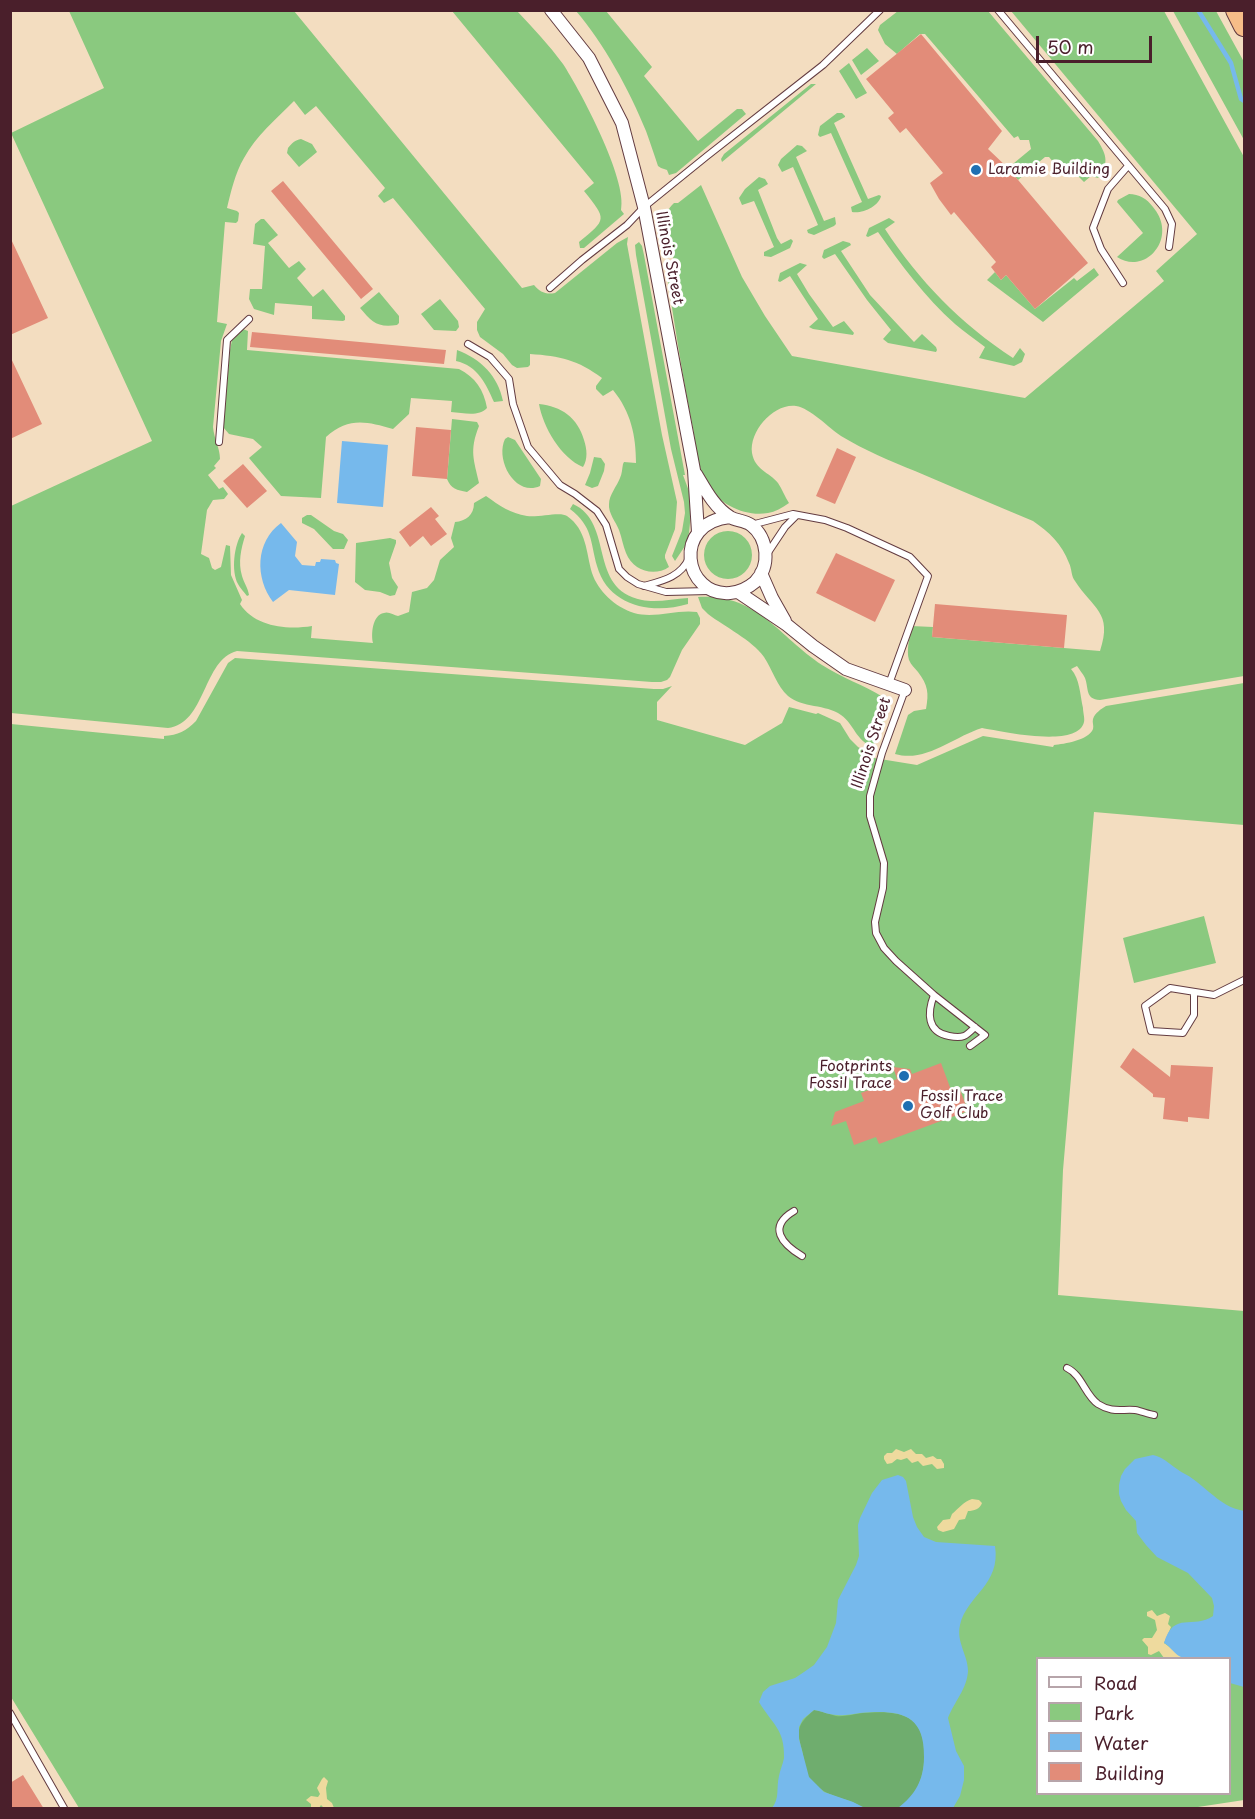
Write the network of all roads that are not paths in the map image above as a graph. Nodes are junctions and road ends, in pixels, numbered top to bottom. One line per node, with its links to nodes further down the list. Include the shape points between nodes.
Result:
1 (550, 10): 7 (street, Illinois Street, via 589,58 622,123)
2 (880, 10): 7 (lane, via 823,65)
3 (998, 10): 6 (lane)
4 (1236, 10): 5 (highway)
5 (1245, 26)
6 (1128, 166): 8 (lane, via 1165,209 1172,224); 9 (lane, via 1108,189 1093,228 1101,249)
7 (644, 207): 10 (lane); 14 (street, Illinois Street)
8 (1169, 247)
9 (1123, 283)
10 (550, 288)
11 (249, 320): 13 (lane, via 227,340)
12 (468, 344): 22 (lane, via 490,357 509,379 528,447 561,486 597,511 606,525 619,569)
13 (219, 442)
14 (694, 470): 16 (street, via 711,499); 18 (street, Illinois Street)
15 (797, 515): 17 (lane); 20 (lane); 26 (lane, via 848,528 910,557 928,576)
16 (730, 517): 17 (street); 18 (street, via 712,521)
17 (751, 525): 20 (street, via 764,544)
18 (698, 532): 19 (street)
19 (690, 555): 22 (lane, via 678,573); 23 (street, via 697,578)
20 (766, 556): 21 (street)
21 (761, 573): 24 (street); 25 (street, Illinois Street)
22 (643, 586): 23 (lane, via 666,592)
23 (715, 591): 24 (street)
24 (738, 592): 25 (street, Illinois Street)
25 (787, 625): 26 (street, Illinois Street, via 846,669)
26 (889, 684): 27 (street, Illinois Street)
27 (905, 690): 30 (lane, Illinois Street, via 870,796 870,816 884,863 883,888 874,922 884,948)
28 (1245, 980): 29 (lane, via 1214,995)
29 (1194, 992): 29 (lane, via 1170,988 1145,1006 1151,1031 1183,1033 1194,1015)
30 (934, 995): 31 (lane, Illinois Street); 31 (lane, via 929,1007 934,1030 941,1035 963,1037)
31 (975, 1027): 32 (lane, via 985,1035)
32 (970, 1046)
33 (794, 1211): 34 (lane, via 783,1217 779,1232 782,1241)
34 (802, 1256)
35 (1067, 1368): 36 (lane, via 1097,1404)
36 (1154, 1415)
37 (10, 1713): 38 (lane)
38 (64, 1809)

